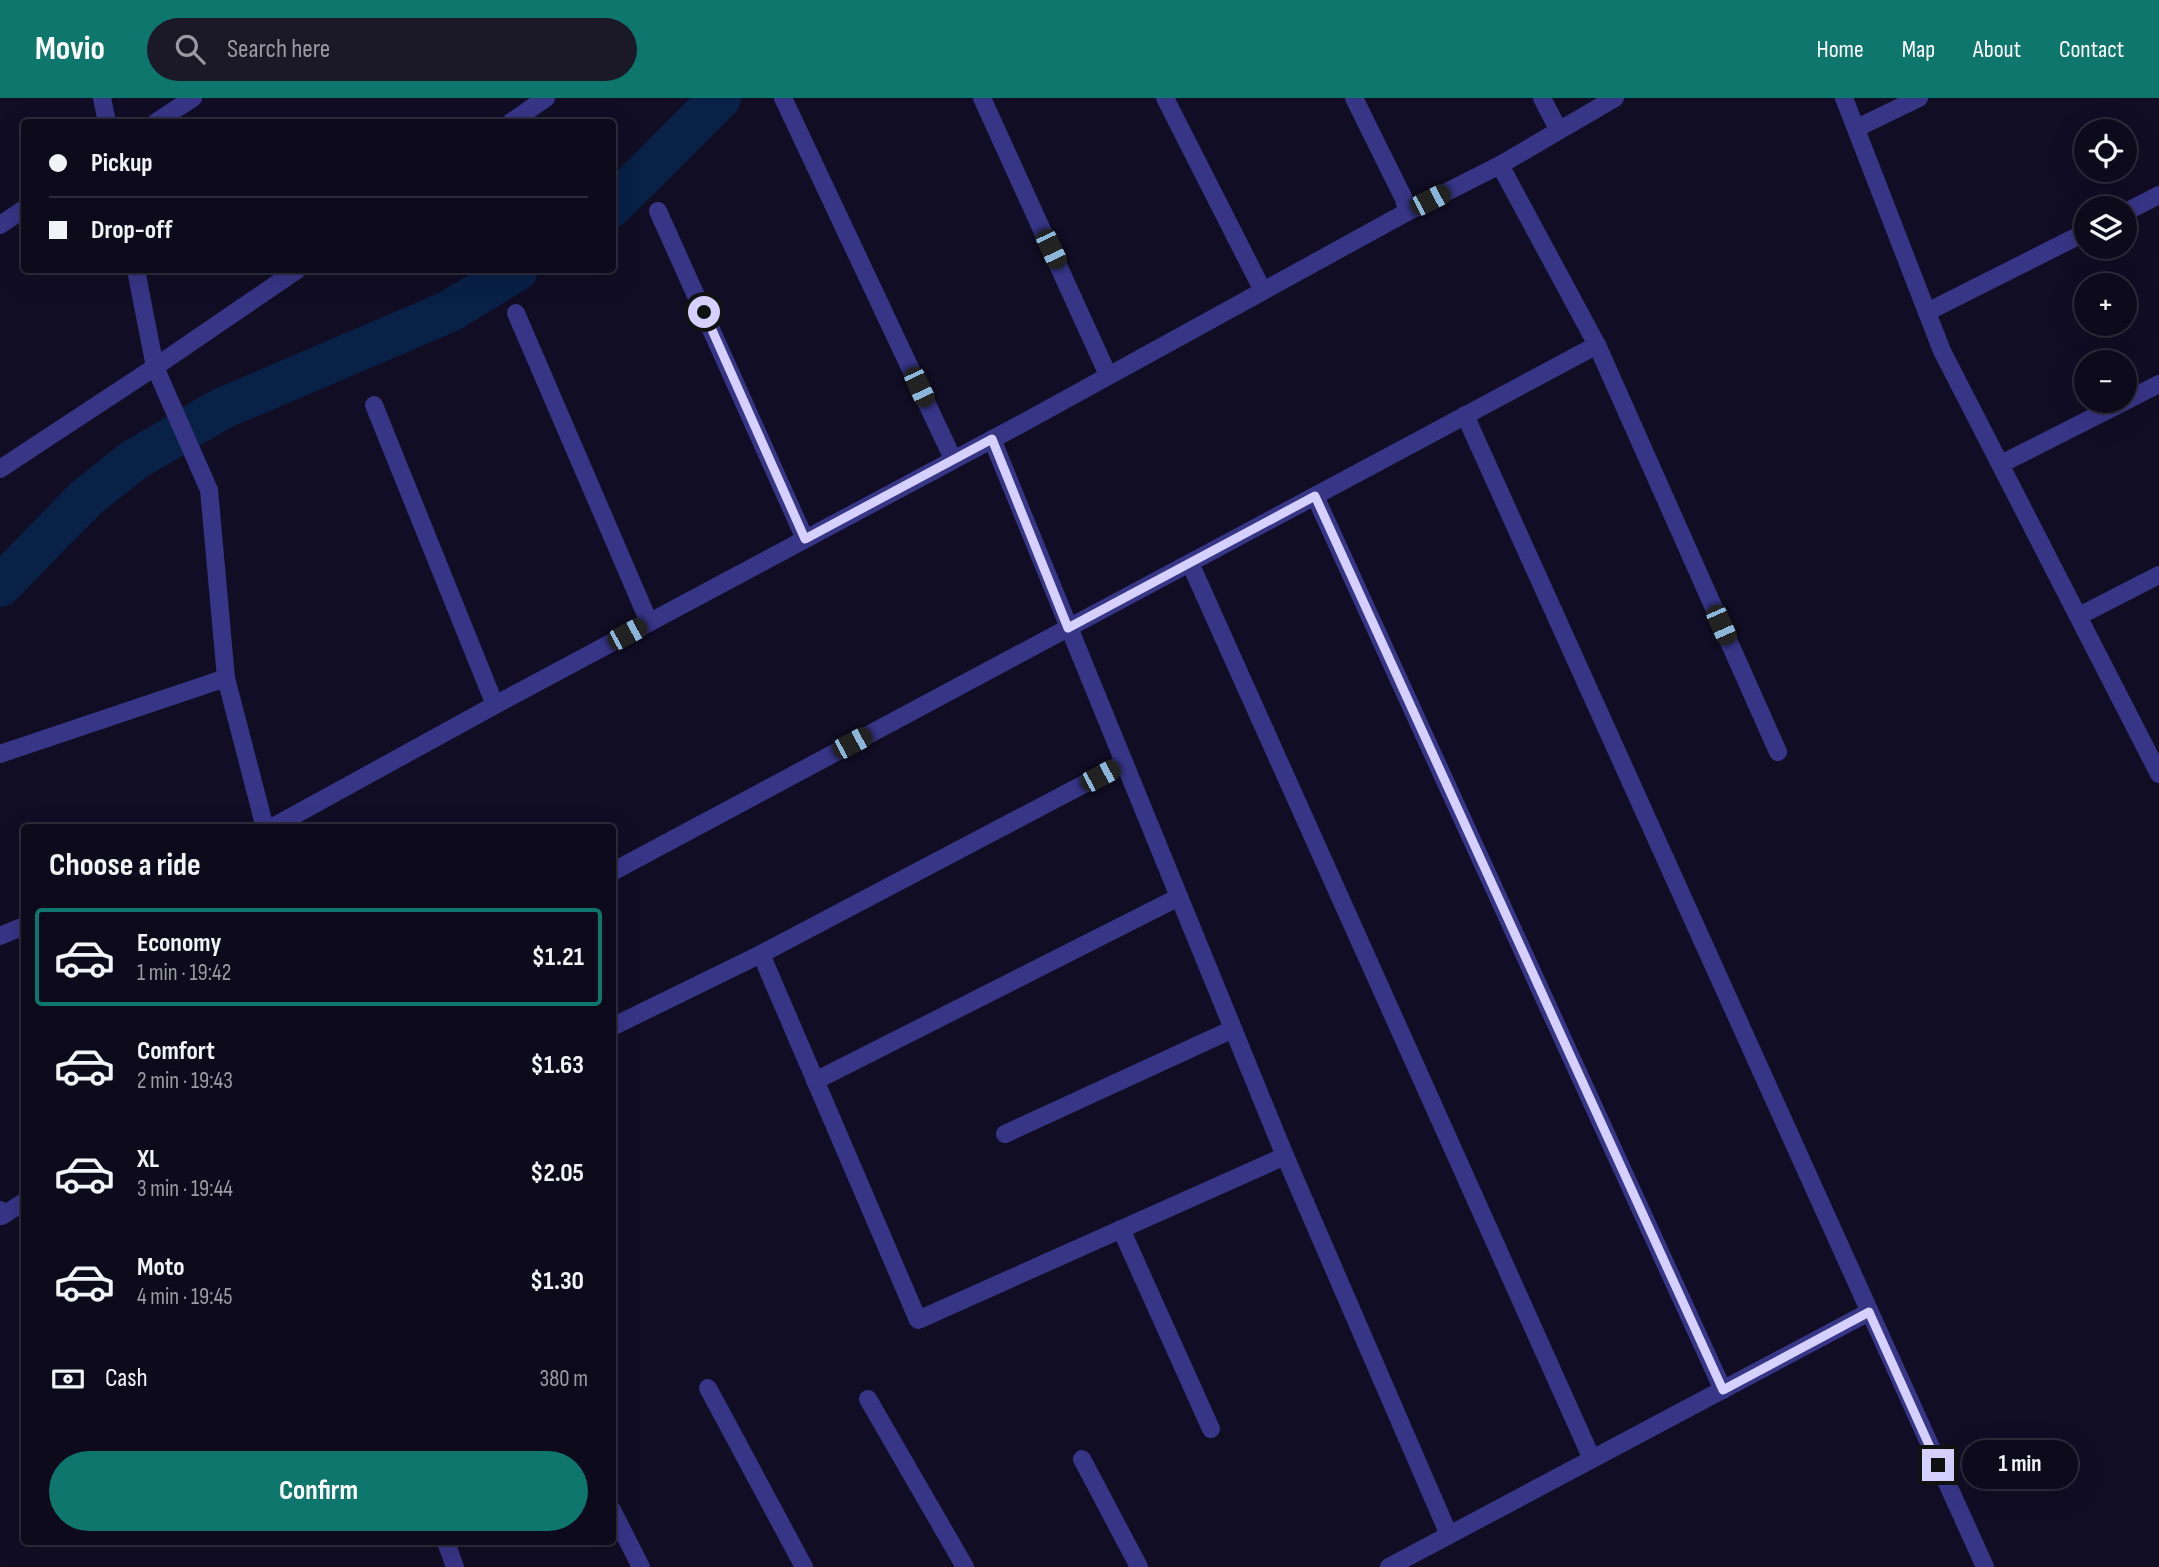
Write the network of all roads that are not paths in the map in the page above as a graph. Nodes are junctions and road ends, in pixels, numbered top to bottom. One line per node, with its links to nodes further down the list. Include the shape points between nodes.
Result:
1 (102, 98): 12 (street)
2 (193, 98): 13 (street)
3 (546, 98): 14 (street)
4 (783, 98): 37 (street)
5 (982, 98): 32 (street)
6 (1166, 98): 27 (street)
7 (1354, 98): 22 (street)
8 (1542, 98): 16 (street)
9 (1615, 98): 16 (street)
10 (1844, 98): 15 (street)
11 (1919, 98): 15 (street)
12 (106, 119)
13 (161, 119)
14 (515, 119)
15 (1857, 128): 28 (street)
16 (1558, 129): 17 (street)
17 (1500, 164): 22 (street); 30 (street)
18 (2159, 195): 19 (street)
19 (2137, 206)
20 (21, 211): 23 (street)
21 (658, 211): 41 (street)
22 (1407, 212): 27 (street)
23 (0, 225)
24 (2074, 238): 28 (street)
25 (137, 273): 31 (street)
26 (293, 273): 31 (street)
27 (1263, 291): 32 (street)
28 (1927, 312): 38 (street, via 1942,351)
29 (516, 313): 45 (street)
30 (1597, 345): 35 (street); 49 (street)
31 (155, 367): 39 (street); 47 (street, via 209,489)
32 (1108, 375): 36 (street)
33 (2159, 384): 38 (street)
34 (374, 405): 48 (street)
35 (1465, 415): 40 (street); 68 (street)
36 (992, 439): 37 (street); 46 (street)
37 (953, 460): 41 (street)
38 (2001, 464): 44 (street)
39 (0, 469)
40 (1315, 496): 42 (street); 70 (street)
41 (805, 539): 45 (street)
42 (1189, 563): 46 (street); 74 (street)
43 (2159, 575): 44 (street)
44 (2079, 616): 52 (street)
45 (649, 622): 48 (street)
46 (1068, 628): 51 (street); 55 (street)
47 (226, 678): 50 (street); 53 (street)
48 (495, 705): 54 (street)
49 (1778, 752)
50 (0, 754)
51 (1124, 763): 56 (street); 59 (street)
52 (2159, 774)
53 (264, 824)
54 (278, 824)
55 (616, 870)
56 (1179, 897): 61 (street); 62 (street)
57 (21, 927): 58 (street)
58 (0, 936)
59 (761, 954): 60 (street); 62 (street)
60 (616, 1025)
61 (1233, 1029): 63 (street); 64 (street)
62 (815, 1082): 67 (street, via 918,1320)
63 (1005, 1134)
64 (1285, 1156): 67 (street); 76 (street)
65 (21, 1204): 66 (street, via 2,1216)
66 (0, 1210)
67 (1121, 1229): 72 (street)
68 (1869, 1312): 70 (street); 84 (street)
69 (708, 1388): 80 (street)
70 (1723, 1390): 74 (street)
71 (868, 1399): 81 (street)
72 (1212, 1429)
73 (1082, 1459): 82 (street)
74 (1592, 1459): 76 (street)
75 (616, 1518): 79 (street)
76 (1449, 1535): 83 (street)
77 (447, 1545): 78 (street)
78 (455, 1567)
79 (641, 1567)
80 (804, 1567)
81 (965, 1567)
82 (1139, 1567)
83 (1390, 1567)
84 (1985, 1567)

